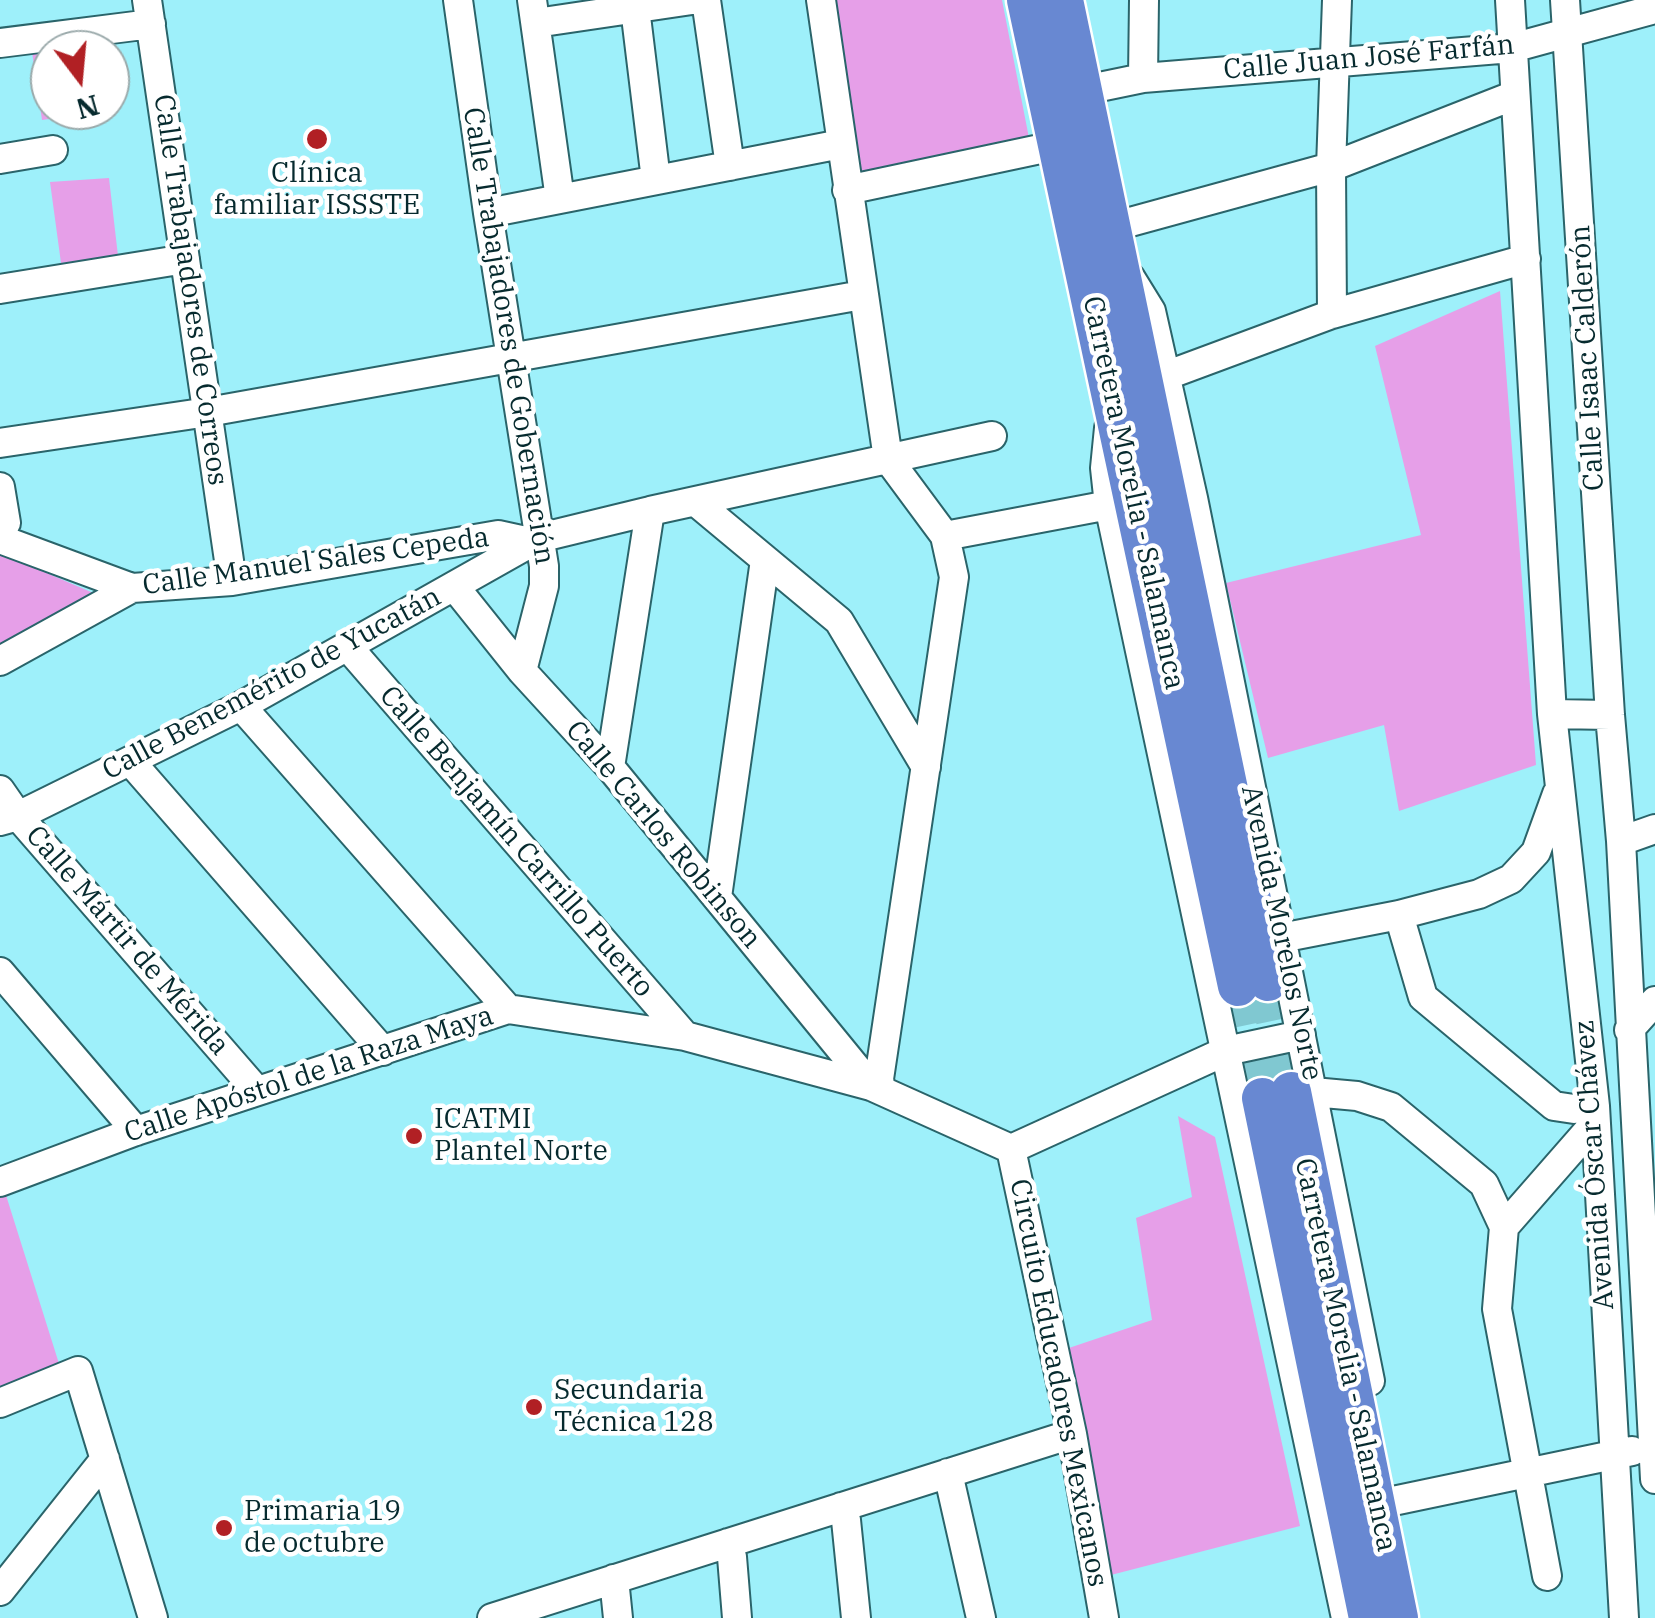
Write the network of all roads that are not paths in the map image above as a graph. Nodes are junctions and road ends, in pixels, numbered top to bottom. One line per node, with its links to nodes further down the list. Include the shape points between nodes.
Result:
1 (458, 0): 31 (street, Calle Trabajadores de Gobernación)
2 (692, 0): 11 (street)
3 (706, 0): 26 (street)
4 (821, 0): 22 (street)
5 (1027, 0): 23 (highway, Carretera Morelia - Salamanca)
6 (1063, 0): 20 (highway, Carretera Morelia - Salamanca)
7 (1144, 0): 19 (street)
8 (1338, 0): 18 (street)
9 (1510, 0): 17 (street, Calle Isaac Calderón)
10 (1565, 0): 15 (street, Calle Isaac Calderón)
11 (634, 4): 14 (street); 28 (street)
12 (1655, 9): 15 (street, Calle Juan José Farfán)
13 (149, 12): 16 (street); 33 (street, Calle Trabajadores de Correos)
14 (534, 12): 30 (street)
15 (1568, 32): 17 (street, Calle Juan José Farfán); 61 (street, Calle Isaac Calderón)
16 (0, 43)
17 (1512, 48): 18 (street, Calle Juan José Farfán); 21 (street, Calle Isaac Calderón)
18 (1335, 64): 19 (street, Calle Juan José Farfán); 27 (street)
19 (1143, 78): 20 (street, Calle Juan José Farfán)
20 (1080, 91): 32 (highway, Carretera Morelia - Salamanca)
21 (1515, 95): 27 (street); 34 (street, Calle Isaac Calderón)
22 (840, 144): 26 (street); 29 (street)
23 (1059, 145): 29 (street); 40 (highway, Carretera Morelia - Salamanca)
24 (53, 150): 25 (street)
25 (0, 159)
26 (730, 166): 28 (street)
27 (1331, 166): 32 (street); 37 (street)
28 (656, 180): 30 (street)
29 (847, 190): 36 (street)
30 (560, 199): 31 (street)
31 (488, 213): 38 (street, Calle Trabajadores de Gobernación)
32 (1116, 242): 39 (street, Avenida Morelos Norte, via 1150,311); 40 (highway, Carretera Morelia - Salamanca, via 1253,983)
33 (185, 259): 35 (street); 41 (street, Calle Trabajadores de Correos)
34 (1526, 259): 37 (street); 60 (street, Calle Isaac Calderón)
35 (0, 289)
36 (862, 295): 38 (street); 44 (street)
37 (1332, 314): 39 (street)
38 (511, 358): 41 (street); 51 (street, Calle Trabajadores de Gobernación)
39 (1165, 376): 72 (street, Avenida Morelos Norte)
40 (1112, 392): 47 (street, Avenida Morelos Norte)
41 (208, 412): 43 (street); 53 (street, Calle Trabajadores de Correos)
42 (992, 436): 44 (street)
43 (0, 443)
44 (888, 459): 46 (street); 50 (street)
45 (0, 487): 49 (street)
46 (696, 502): 48 (street); 52 (street)
47 (1109, 505): 50 (street); 79 (street, Avenida Morelos Norte)
48 (650, 510): 51 (street); 63 (street)
49 (3, 531): 55 (street)
50 (945, 536): 64 (street, via 954,576)
51 (535, 540): 53 (street, Calle Manuel Sales Cepeda, via 498,535); 54 (street, Calle Benemérito de Yucatán); 58 (street, Calle Trabajadores de Gobernación, via 544,586)
52 (765, 560): 64 (street, via 838,620); 70 (street)
53 (232, 580): 55 (street, Calle Manuel Sales Cepeda)
54 (454, 586): 56 (street, Calle Benemérito de Yucatán); 58 (street, Calle Carlos Robinson)
55 (132, 588): 57 (street, Calle Manuel Sales Cepeda)
56 (348, 648): 59 (street, Calle Benemérito de Yucatán); 78 (street, Calle Benjamín Carrillo Puerto)
57 (0, 661)
58 (522, 671): 63 (street, Calle Carlos Robinson)
59 (241, 706): 62 (street, Calle Benemérito de Yucatán); 75 (street)
60 (1552, 714): 61 (street); 65 (street, Avenida Óscar Chávez)
61 (1610, 716): 69 (street, Avenida Óscar Chávez)
62 (131, 762): 67 (street, Calle Benemérito de Yucatán); 80 (street)
63 (610, 767): 70 (street, Calle Carlos Robinson)
64 (926, 767): 82 (street)
65 (1559, 788): 71 (street, via 1536,852 1511,878 1479,894); 85 (street, Avenida Óscar Chávez)
66 (0, 790): 67 (street, Calle Mártir de Mérida)
67 (9, 818): 83 (street, Calle Mártir de Mérida)
68 (1655, 829): 69 (street)
69 (1620, 842): 76 (street, Avenida Óscar Chávez)
70 (717, 897): 82 (street, Calle Carlos Robinson)
71 (1399, 915): 72 (street); 85 (street, via 1423,998 1554,1106)
72 (1281, 938): 77 (street, Avenida Morelos Norte)
73 (0, 972): 86 (street)
74 (1655, 1001): 76 (street)
75 (508, 1009): 78 (street, Calle Apóstol de la Raza Maya); 80 (street, Calle Apóstol de la Raza Maya)
76 (1629, 1030): 89 (street, Avenida Óscar Chávez)
77 (1301, 1035): 79 (street); 84 (street, Avenida Morelos Norte)
78 (685, 1036): 82 (street, Calle Apóstol de la Raza Maya)
79 (1226, 1050): 81 (street); 84 (street, Avenida Morelos Norte)
80 (382, 1051): 83 (street, Calle Apóstol de la Raza Maya)
81 (1179, 1072): 84 (street); 87 (street)
82 (876, 1088): 87 (street, Calle Apóstol de la Raza Maya)
83 (257, 1091): 86 (street, Calle Apóstol de la Raza Maya)
84 (1276, 1096): 90 (street, via 1356,1096 1391,1108 1484,1184); 99 (street, Avenida Morelos Norte); 112 (street, Avenida Morelos Norte); 113 (highway, Carretera Morelia - Salamanca); 114 (highway, Carretera Morelia - Salamanca)
85 (1595, 1114): 90 (street); 94 (street, Avenida Óscar Chávez)
86 (136, 1131): 88 (street, Calle Apóstol de la Raza Maya)
87 (1011, 1148): 92 (street, Circuito Educadores Mexicanos)
88 (5, 1172)
89 (1647, 1187): 93 (street, Avenida Óscar Chávez)
90 (1504, 1227): 97 (street, via 1497,1308)
91 (0, 1403): 95 (street, via 78,1371)
92 (1072, 1434): 96 (street); 111 (street, Circuito Educadores Mexicanos)
93 (1654, 1446): 94 (street); 98 (street, Avenida Óscar Chávez)
94 (1614, 1454): 97 (street); 116 (street, Avenida Óscar Chávez)
95 (105, 1459): 104 (street); 105 (street)
96 (948, 1473): 100 (street); 110 (street)
97 (1528, 1473): 99 (street); 102 (street)
98 (1655, 1479)
99 (1394, 1501): 115 (street, Avenida Morelos Norte)
100 (841, 1507): 101 (street); 109 (street)
101 (728, 1543): 103 (street); 108 (street)
102 (1547, 1576)
103 (614, 1579): 106 (street); 107 (street)
104 (0, 1592)
105 (145, 1613)
106 (492, 1618)
107 (618, 1618)
108 (737, 1618)
109 (856, 1618)
110 (981, 1618)
111 (1104, 1618)
112 (1346, 1618)
113 (1369, 1618)
114 (1398, 1618)
115 (1416, 1618)
116 (1624, 1618)

